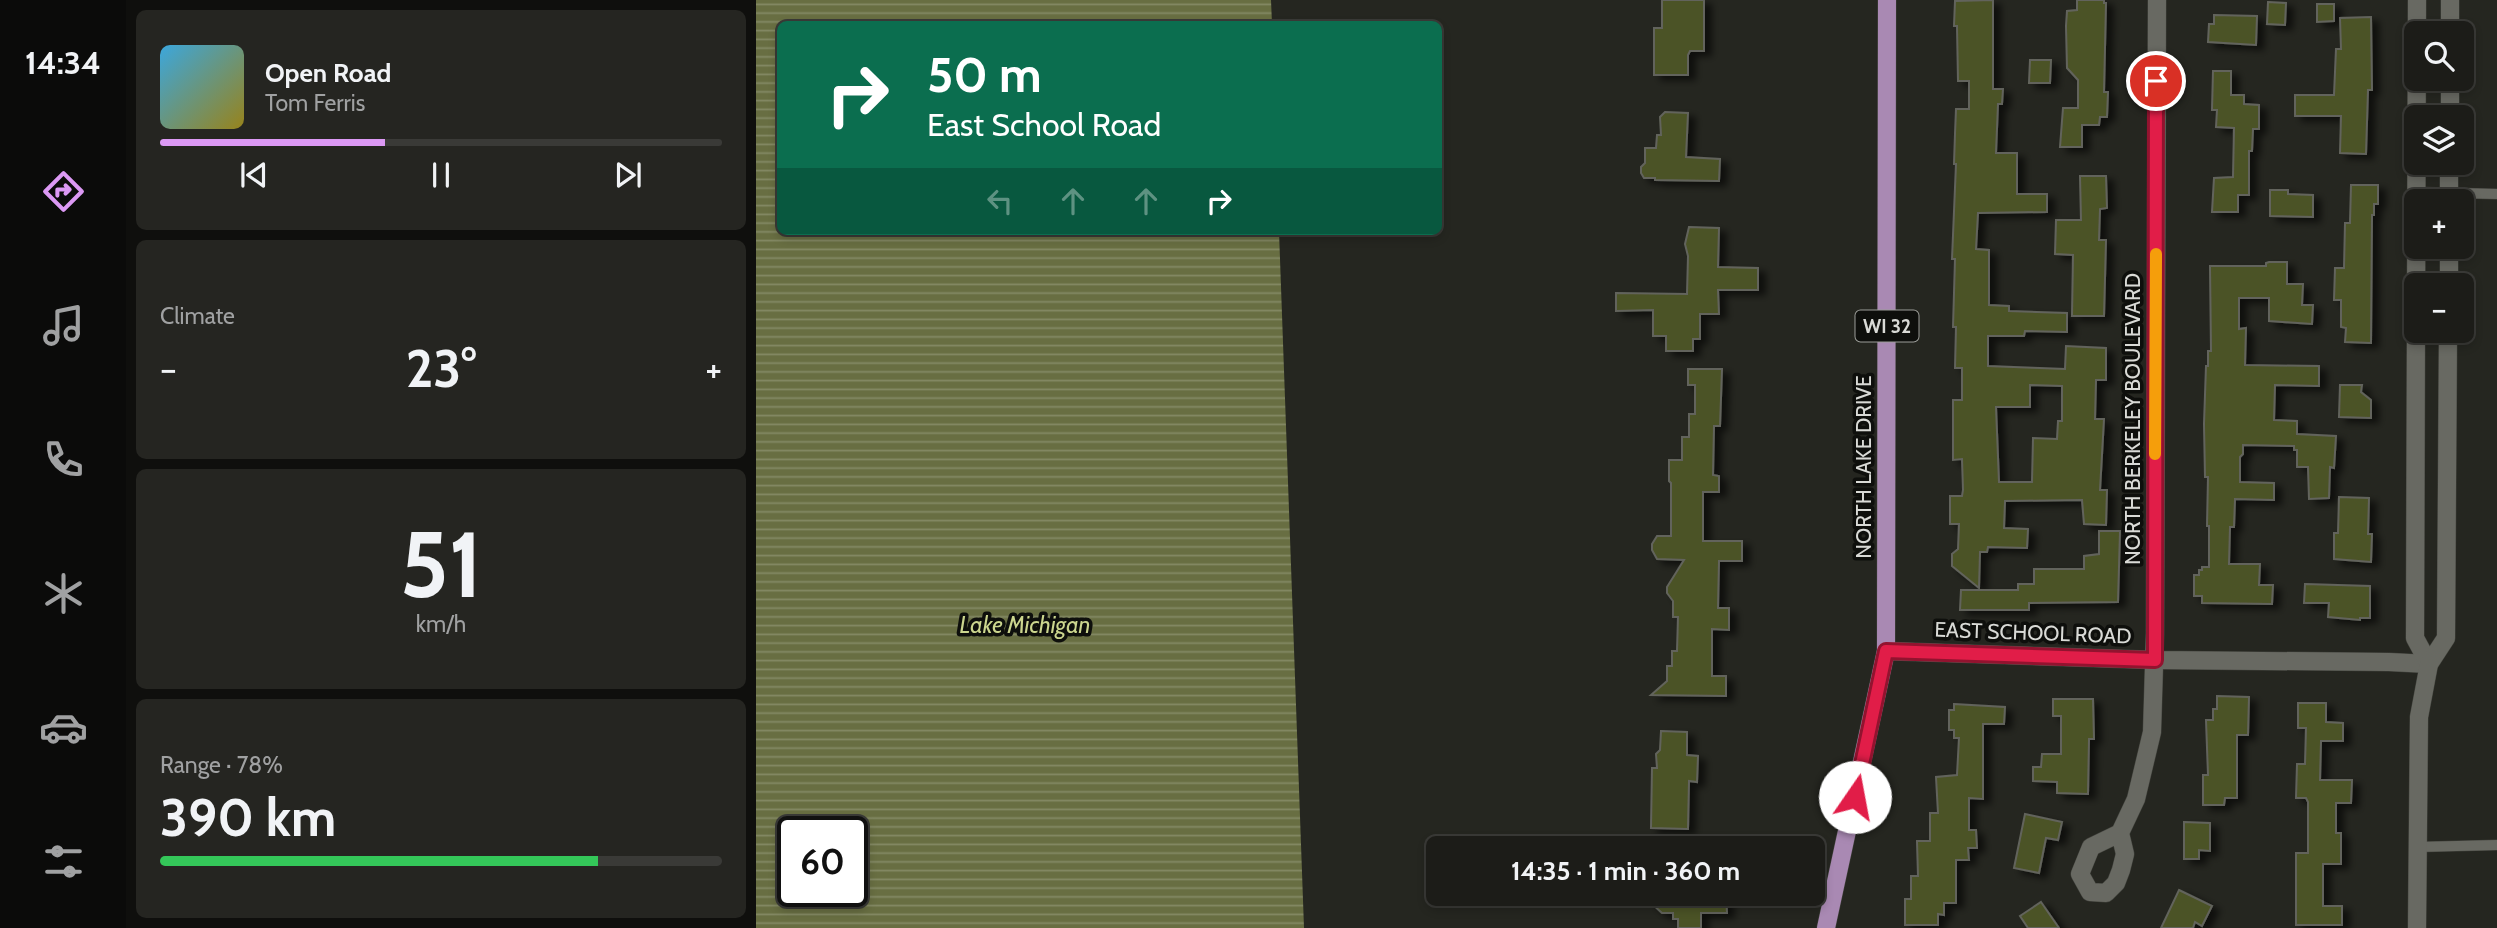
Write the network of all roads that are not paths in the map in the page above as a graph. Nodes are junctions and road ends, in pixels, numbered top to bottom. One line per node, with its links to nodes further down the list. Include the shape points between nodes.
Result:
1 (1887, 0): 11 (main road, NORTH LAKE DRIVE / WI 32)
2 (2157, 0): 12 (street, NORTH BERKELEY BOULEVARD)
3 (2417, 0): 6 (street)
4 (2450, 0): 5 (street)
5 (2450, 21)
6 (2416, 189)
7 (2497, 194): 8 (lane)
8 (2474, 195)
9 (2416, 259): 13 (street, via 2415,638)
10 (2448, 343): 13 (street, via 2446,638)
11 (1886, 651): 12 (street, EAST SCHOOL ROAD); 17 (main road, NORTH LAKE DRIVE / WI 32)
12 (2155, 660): 13 (street, EAST SCHOOL ROAD); 14 (street, NORTH BERKELEY BOULEVARD, via 2152,732 2136,800)
13 (2429, 664): 16 (street, via 2419,717)
14 (2120, 833)
15 (2497, 845): 16 (lane)
16 (2417, 847): 18 (street)
17 (1826, 928)
18 (2417, 928)

